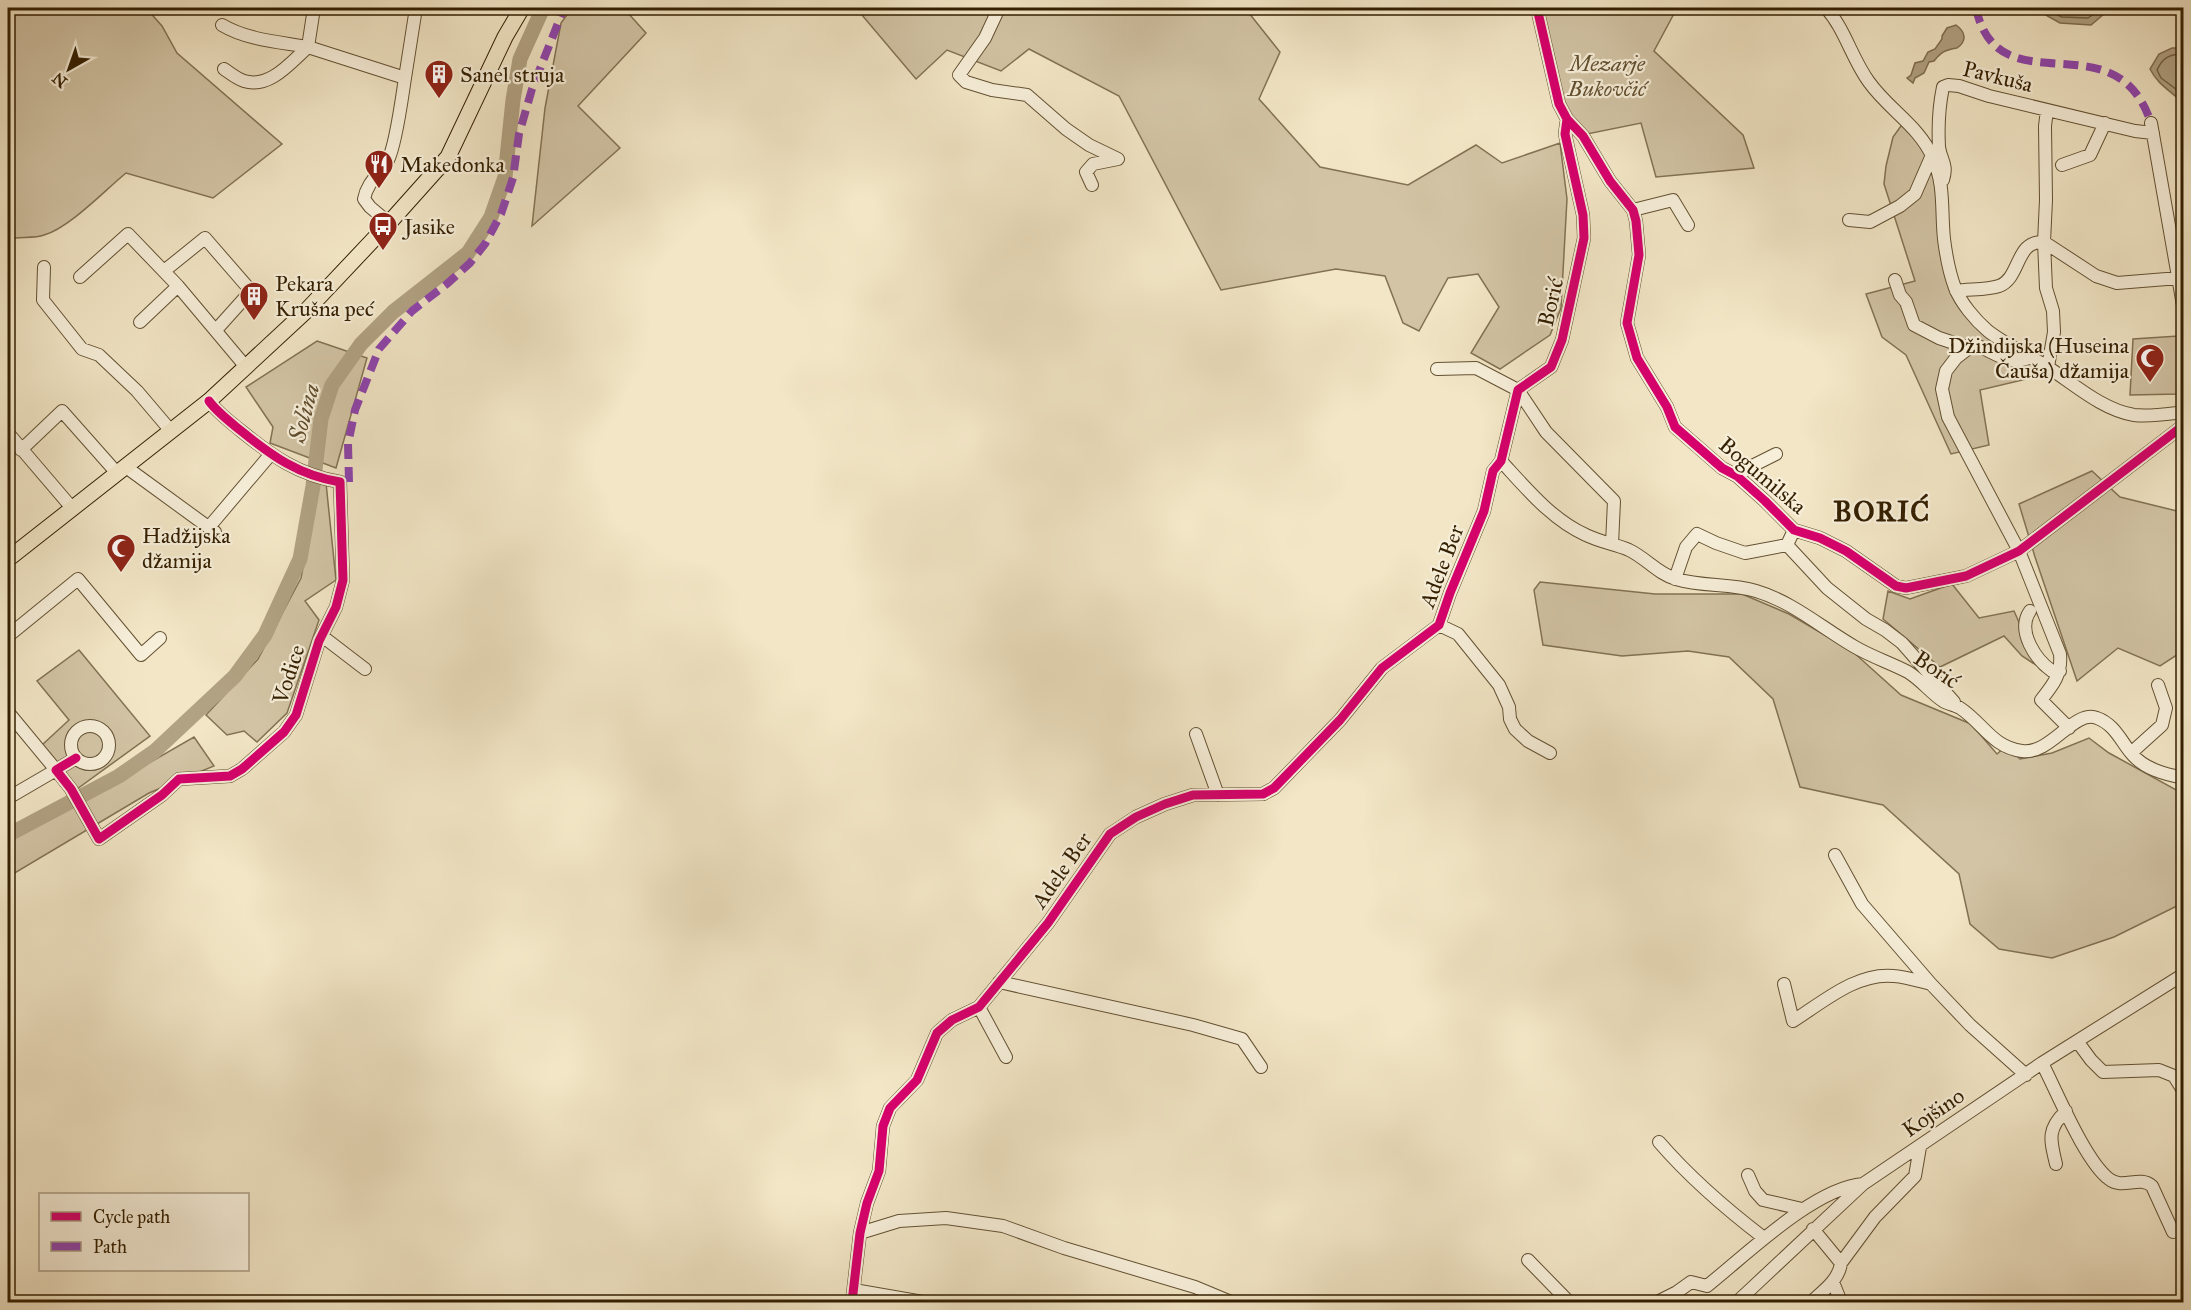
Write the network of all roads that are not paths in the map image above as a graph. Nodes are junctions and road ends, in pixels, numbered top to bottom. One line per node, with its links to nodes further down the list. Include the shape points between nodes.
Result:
1 (314, 8): 8 (street)
2 (416, 8): 10 (street)
3 (522, 8): 20 (main road, via 448,157)
4 (999, 8): 17 (street, via 985,38 959,75 966,82 992,90 1027,95 1066,129 1118,159 1093,164 1086,172)
5 (1537, 8): 12 (street, via 1559,105)
6 (1826, 8): 14 (street, via 1856,63 1878,93 1922,137)
7 (222, 25): 8 (street, via 248,36)
8 (308, 47): 9 (street, via 274,77 258,83 243,81); 10 (street)
9 (224, 69)
10 (405, 78): 20 (street, via 389,159 373,178 364,199)
11 (2047, 110): 13 (street, Pavkuša); 16 (street, Pavkuša, via 1959,86 1943,87 1939,149 1947,169); 22 (street)
12 (1567, 119): 18 (street, Bogumilska); 38 (street, Borić, via 1565,134 1583,215 1584,238 1562,340 1551,367)
13 (2105, 123): 15 (street, via 2090,155); 26 (street, Pavkuša, via 2135,131 2152,128)
14 (1932, 155): 16 (street); 19 (street, via 1915,194 1900,206 1870,222)
15 (2062, 165)
16 (1941, 184): 29 (street, via 1944,239)
17 (1092, 185)
18 (1633, 210): 21 (street, via 1673,200); 49 (street, Bogumilska, via 1639,255 1627,323 1637,358 1675,427 1722,468)
19 (1849, 220)
20 (388, 223): 35 (main road, via 305,312)
21 (1688, 225)
22 (2044, 242): 26 (street, via 2096,276 2117,283); 29 (street, via 2035,241 2028,246 2001,286); 36 (street, via 2046,288 2054,332)
23 (44, 267): 42 (street, via 42,300 82,349 99,355)
24 (164, 271): 25 (street, via 128,234); 28 (street); 32 (street, via 205,238 251,291)
25 (80, 278)
26 (2179, 278): 30 (street)
27 (1895, 280): 33 (street, via 1914,325)
28 (178, 286): 31 (street); 32 (street)
29 (1956, 291): 34 (street, via 1988,330)
30 (2184, 311)
31 (140, 322)
32 (216, 330): 35 (street)
33 (1969, 348): 34 (street, via 1976,345 2013,362); 54 (street, via 1946,371 1942,389 1948,417)
34 (2031, 357): 36 (street)
35 (246, 366): 39 (main road)
36 (2048, 367): 40 (street, via 2085,393 2132,415)
37 (1437, 369): 38 (street, via 1476,368)
38 (1518, 390): 47 (street); 52 (street, via 1546,432 1614,501)
39 (208, 401): 42 (main road); 46 (street)
40 (2184, 412)
41 (2184, 425): 54 (street, Bogumilska)
42 (171, 431): 48 (main road)
43 (8, 433): 44 (street)
44 (21, 450): 48 (street, via 62,411); 50 (street)
45 (1776, 454): 49 (street)
46 (270, 455): 48 (street, via 212,530 130,470); 60 (street, Vodice, via 299,471 336,481 343,580)
47 (1501, 461): 52 (street, Borić, via 1554,515 1586,535); 58 (street, Adele Ber, via 1493,471 1484,511)
48 (121, 469): 50 (main road)
49 (1737, 476): 51 (street, Bogumilska)
50 (72, 508): 55 (main road)
51 (1794, 530): 53 (street); 54 (street, Bogumilska, via 1846,551 1896,586 1906,588 1966,576)
52 (1612, 544): 56 (street, Borić, via 1631,551)
53 (1787, 545): 56 (street, via 1745,553 1697,534 1686,546); 65 (street, via 1827,588 1902,643)
54 (2019, 551): 63 (street, via 2060,654)
55 (8, 559)
56 (1675, 579): 65 (street, Borić, via 1757,591 1789,604 1856,648 1909,673 1944,702)
57 (2030, 612): 63 (street, via 2025,627 2036,658 2052,671)
58 (1440, 625): 69 (street, Adele Ber, via 1458,634 1499,685 1515,729); 74 (street, Adele Ber, via 1382,668 1340,720 1274,788 1263,794)
59 (8, 636): 61 (street, via 78,579 141,655)
60 (322, 636): 62 (street, Vodice); 72 (street, Vodice, via 296,715 284,732 230,776 179,779 99,839)
61 (160, 638)
62 (364, 669)
63 (2060, 670): 67 (street, via 2041,700)
64 (2158, 685): 70 (street, via 2166,708 2162,725)
65 (1959, 707): 67 (street, Borić, via 1994,741 2023,751 2041,749)
66 (8, 712): 72 (street)
67 (2069, 728): 70 (street, Borić, via 2091,716 2100,718 2119,734)
68 (1196, 734): 74 (street)
69 (1550, 753)
70 (2131, 753): 73 (street, Borić, via 2164,774)
71 (76, 758): 72 (street)
72 (56, 770): 75 (street)
73 (2184, 778)
74 (1218, 795): 78 (street, Adele Ber, via 1193,795 1165,804 1110,834 1048,923)
75 (8, 798)
76 (1835, 855): 80 (street, via 1862,904)
77 (2184, 975): 82 (street, Kojšino)
78 (999, 982): 81 (street, Adele Ber); 85 (street, via 1193,1025 1242,1040)
79 (1784, 984): 80 (street, via 1793,1021 1836,991 1873,977 1892,976)
80 (1931, 984): 86 (street)
81 (979, 1007): 83 (street); 98 (street, Adele Ber, via 952,1020 937,1034 916,1080 890,1108 883,1126 879,1171)
82 (2077, 1041): 84 (street, Kojšino); 87 (street, via 2103,1072 2149,1069)
83 (1006, 1057)
84 (2042, 1063): 86 (street, Kojšino); 89 (street)
85 (1261, 1067)
86 (2026, 1075): 91 (street, Kojšino)
87 (2179, 1077): 88 (street)
88 (2184, 1092)
89 (2066, 1111): 92 (street, via 2054,1123 2052,1132); 97 (street, via 2087,1152 2109,1179 2118,1184 2146,1181 2152,1186)
90 (1659, 1142): 99 (street, via 1708,1193)
91 (1920, 1147): 94 (street, Kojšino); 101 (street, via 1915,1176 1875,1217)
92 (2056, 1164)
93 (1748, 1175): 95 (street, via 1763,1200)
94 (1863, 1184): 95 (street, Kojšino, via 1848,1185); 96 (street, Kojšino)
95 (1802, 1209): 99 (street, Kojšino)
96 (1813, 1229): 101 (street); 108 (street, Kojšino)
97 (2173, 1232)
98 (860, 1233): 103 (street, Adele Ber); 105 (street, via 899,1221 946,1218 1003,1226)
99 (1764, 1238): 107 (street, Kojšino, via 1707,1286 1691,1281)
100 (1528, 1260): 106 (street)
101 (1841, 1263): 102 (street)
102 (1833, 1282): 109 (street); 110 (street)
103 (853, 1296): 104 (street, Adele Ber)
104 (923, 1302)
105 (1232, 1302)
106 (1569, 1302)
107 (1658, 1302)
108 (1737, 1302)
109 (1811, 1302)
110 (1841, 1302)

